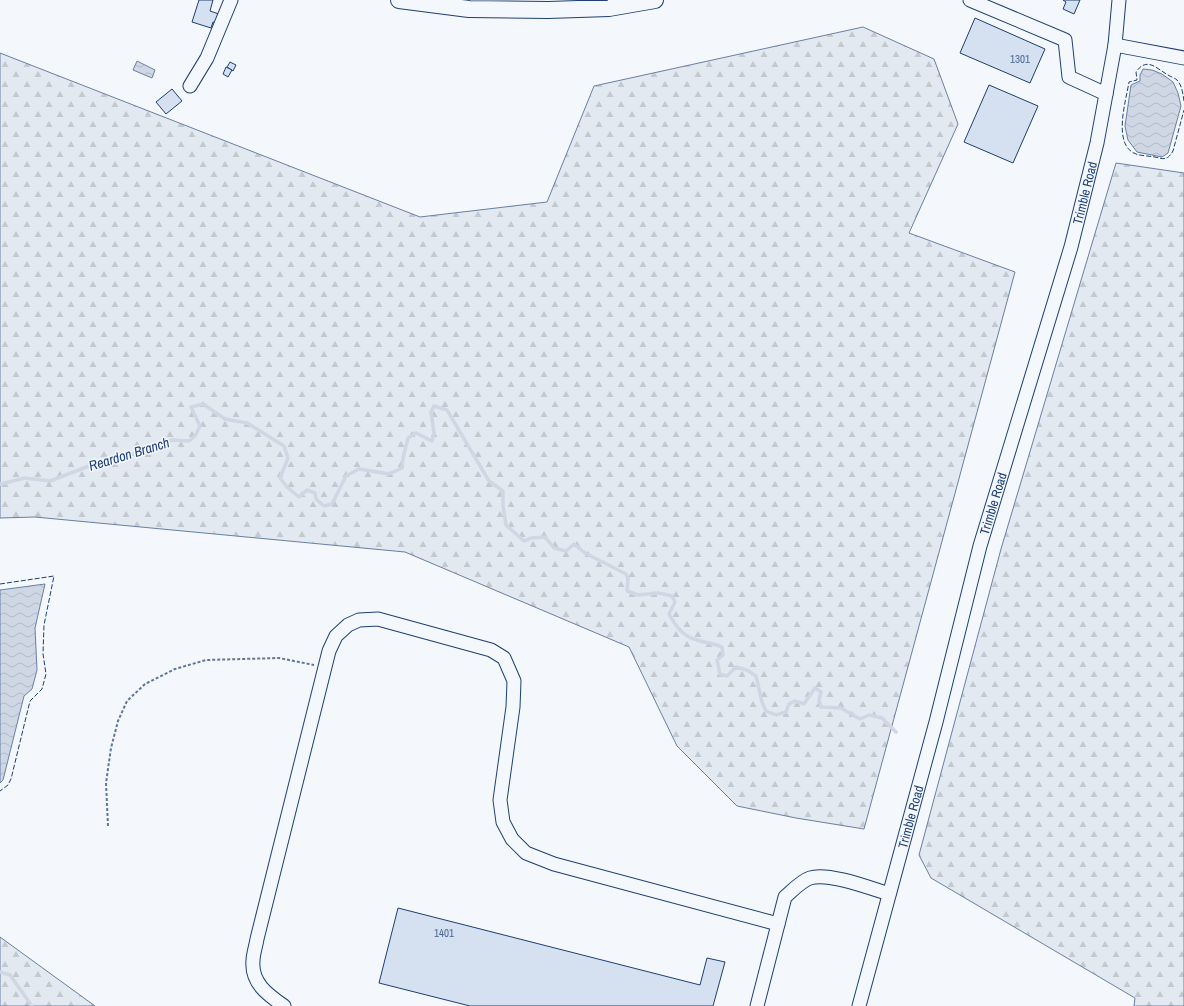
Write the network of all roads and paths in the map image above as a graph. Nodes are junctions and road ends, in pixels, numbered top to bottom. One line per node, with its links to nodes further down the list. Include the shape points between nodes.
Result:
1 (231, 0): 9 (street, via 207,58)
2 (399, 0): 6 (main road, via 433,5)
3 (655, 0): 6 (main road, via 608,8 548,10)
4 (970, 0): 10 (street, via 1065,40 1069,77)
5 (1118, 0): 7 (street, Trimble Road)
6 (486, 5)
7 (1116, 45): 8 (street); 10 (street, Trimble Road)
8 (1184, 58)
9 (190, 86)
10 (1106, 94): 13 (street, Trimble Road, via 1097,143 1071,247 980,546)
11 (325, 667): 12 (path, via 279,658 206,660 175,669 145,684 127,701 118,720 110,748 106,783); 14 (street, via 336,636 348,625 359,620 378,619 491,650 504,658 514,681 513,707 500,800 503,822 512,839 526,853 554,864); 15 (street, via 253,962 258,983 268,995)
12 (108, 826)
13 (889, 894): 14 (street, via 830,877 810,878 785,897); 17 (street, Trimble Road)
14 (778, 924): 16 (street)
15 (284, 1006)
16 (757, 1006)
17 (859, 1006)

